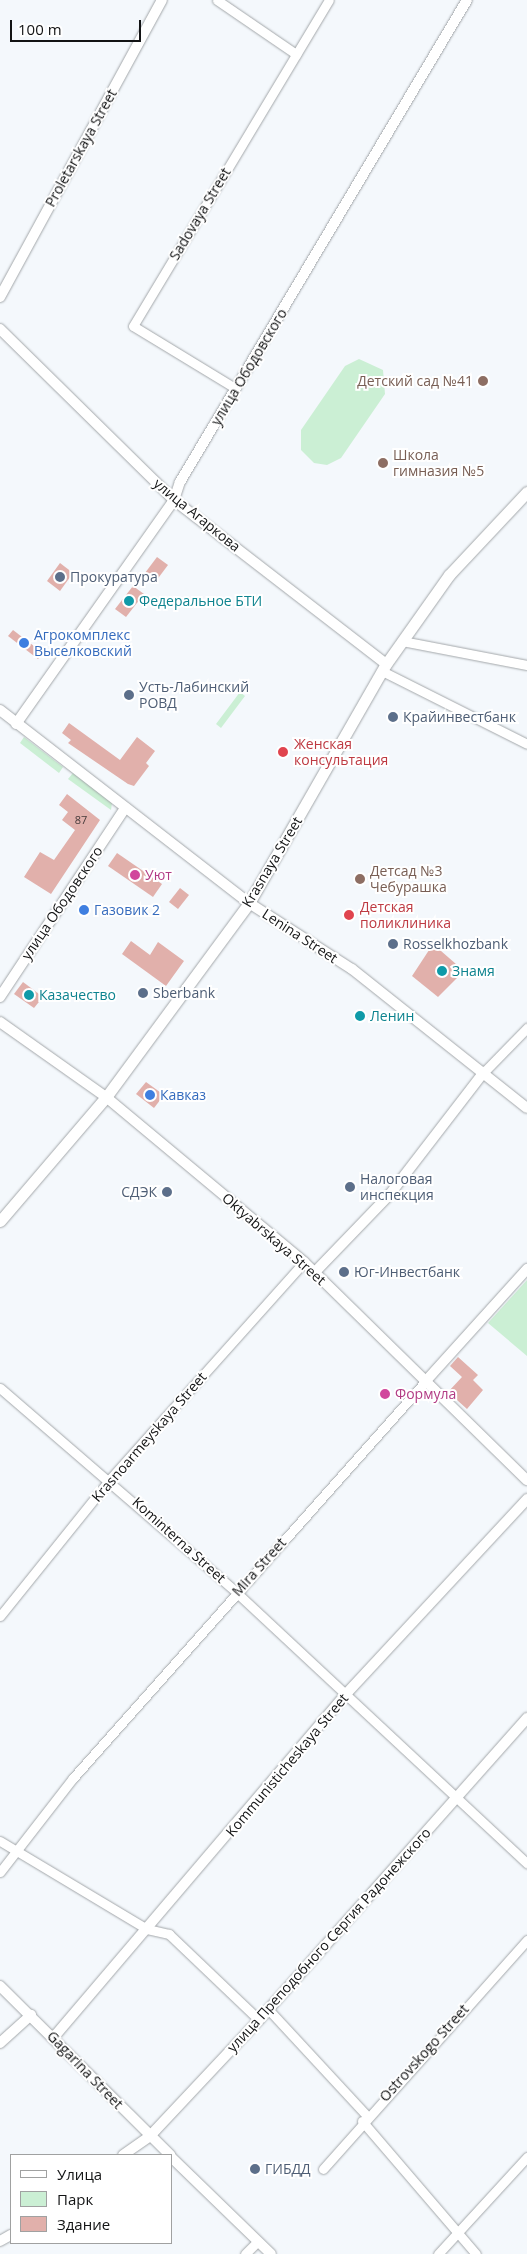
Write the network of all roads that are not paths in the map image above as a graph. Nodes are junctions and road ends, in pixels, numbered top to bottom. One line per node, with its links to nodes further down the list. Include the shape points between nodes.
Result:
1 (162, 0): 6 (street, Proletarskaya Street)
2 (217, 0): 5 (street)
3 (329, 0): 5 (street, Sadovaya Street)
4 (467, 0): 8 (street, улица Ободовского)
5 (296, 54): 8 (street, Sadovaya Street, via 133,326)
6 (0, 297)
7 (0, 329): 10 (street, улица Агаркова)
8 (235, 388): 10 (street, улица Ободовского)
9 (527, 492): 11 (main road, Krasnaya Street, via 449,575)
10 (174, 500): 13 (street, улица Агаркова); 15 (street, улица Ободовского)
11 (402, 641): 12 (street); 13 (main road, Krasnaya Street)
12 (527, 665)
13 (384, 668): 16 (street, улица Агаркова); 18 (main road, Krasnaya Street)
14 (0, 710): 15 (street, Lenina Street)
15 (16, 724): 17 (street, Lenina Street)
16 (527, 744)
17 (125, 808): 18 (street, Lenina Street); 19 (street, улица Ободовского)
18 (249, 903): 22 (street, Lenina Street, via 352,969); 23 (main road, Krasnaya Street)
19 (0, 998)
20 (0, 1022): 23 (street, Oktyabrskaya Street)
21 (527, 1028): 22 (street)
22 (484, 1072): 24 (street, Lenina Street); 28 (street, via 390,1194)
23 (106, 1096): 25 (main road, Krasnaya Street); 26 (street, Oktyabrskaya Street)
24 (527, 1108)
25 (0, 1221)
26 (304, 1262): 28 (street, Oktyabrskaya Street); 31 (street, Krasnoarmeyskaya Street)
27 (527, 1269): 29 (street, Mira Street)
28 (315, 1272): 29 (street, Oktyabrskaya Street)
29 (424, 1383): 32 (street, Oktyabrskaya Street); 34 (street, Mira Street)
30 (0, 1388): 31 (street, Kominterna Street)
31 (110, 1479): 34 (street, Kominterna Street); 35 (street, Krasnoarmeyskaya Street)
32 (527, 1480)
33 (527, 1499): 36 (street, Kommunisticheskaya Street)
34 (236, 1592): 36 (street, Kominterna Street); 40 (street, Mira Street, via 73,1778)
35 (0, 1616)
36 (347, 1693): 38 (street, Kominterna Street); 43 (street, Kommunisticheskaya Street)
37 (527, 1718): 38 (street, улица Преподобного Сергия Радонежского)
38 (455, 1798): 41 (street, Kominterna Street); 46 (street, улица Преподобного Сергия Радонежского)
39 (0, 1841): 40 (street)
40 (17, 1852): 42 (street, Mira Street); 43 (street)
41 (527, 1863)
42 (0, 1872)
43 (147, 1930): 48 (street, via 169,1934); 49 (street, Kommunisticheskaya Street)
44 (527, 1940): 51 (street, Ostrovskogo Street)
45 (0, 1986): 47 (street, Gagarina Street)
46 (269, 2010): 48 (street, улица Преподобного Сергия Радонежского); 51 (street)
47 (31, 2015): 49 (street, Gagarina Street); 50 (street)
48 (259, 2020): 52 (street, улица Преподобного Сергия Радонежского)
49 (54, 2037): 52 (street, Gagarina Street)
50 (0, 2042)
51 (364, 2119): 57 (street, Ostrovskogo Street); 58 (street)
52 (150, 2136): 53 (street, улица Преподобного Сергия Радонежского); 54 (street, Gagarina Street)
53 (124, 2154)
54 (169, 2154)
55 (172, 2157): 59 (street, Gagarina Street)
56 (527, 2157): 58 (street)
57 (323, 2169)
58 (458, 2236): 62 (street); 63 (street)
59 (258, 2241): 60 (street); 61 (street, Gagarina Street)
60 (245, 2254)
61 (271, 2254)
62 (438, 2254)
63 (476, 2254)

